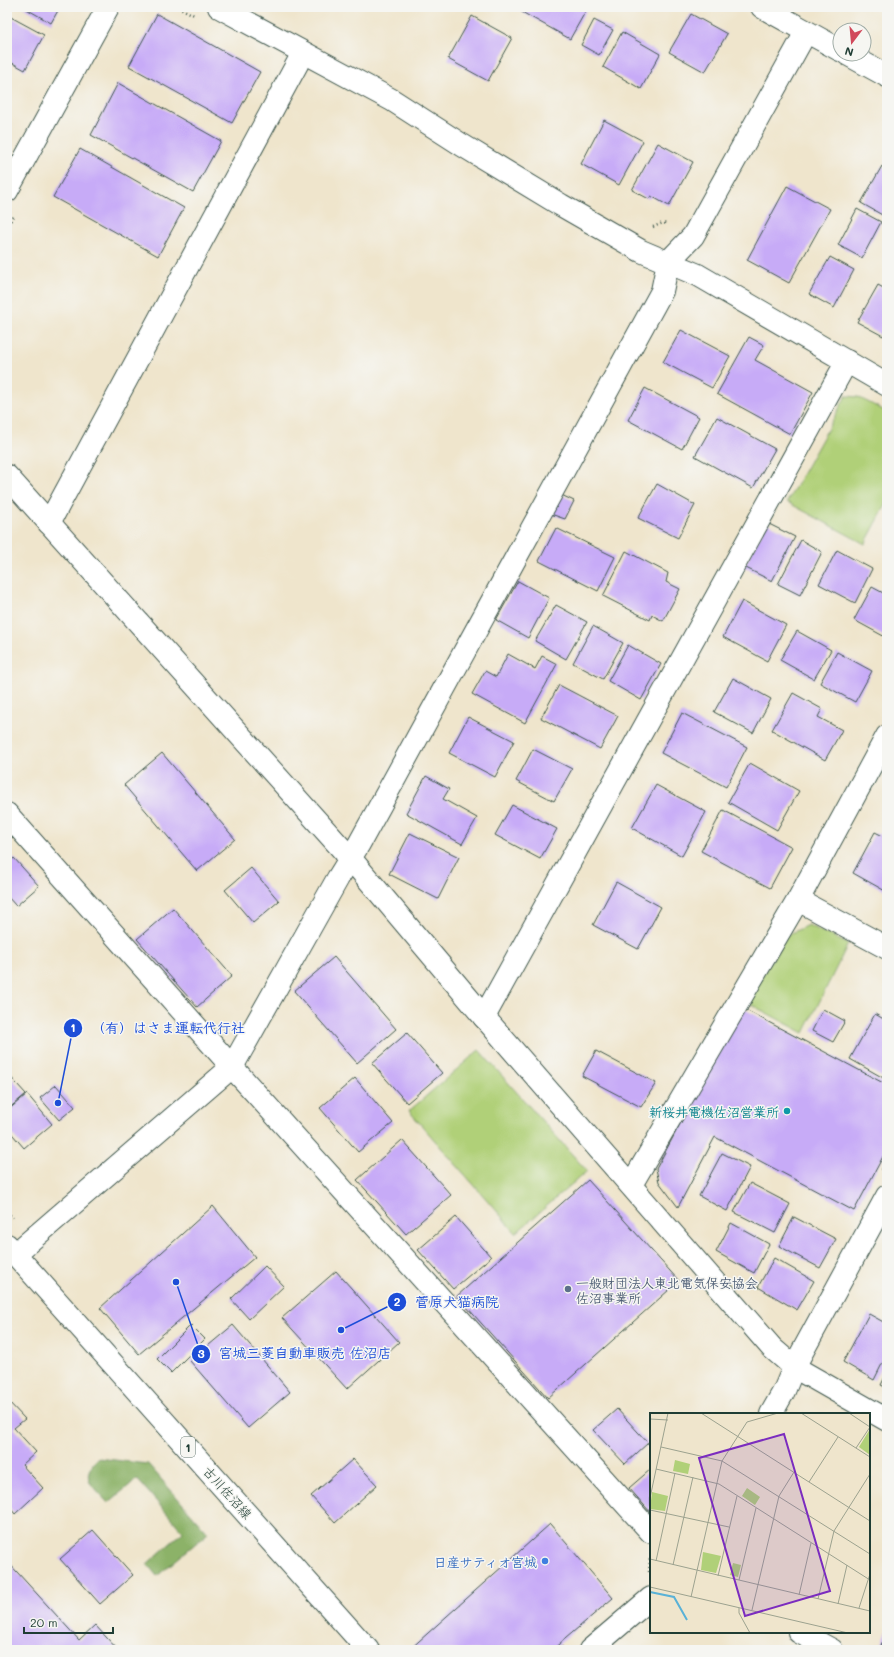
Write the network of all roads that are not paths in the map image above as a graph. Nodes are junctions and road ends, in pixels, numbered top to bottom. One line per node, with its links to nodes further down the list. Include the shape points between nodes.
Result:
1 (108, 7): 9 (street)
2 (219, 7): 6 (street)
3 (762, 7): 4 (street)
4 (806, 32): 5 (street); 10 (street, via 693,236)
5 (832, 46)
6 (303, 53): 10 (street, via 392,100 462,145 641,251); 14 (street)
7 (862, 62): 8 (street)
8 (887, 76)
9 (7, 191)
10 (668, 262): 11 (street, via 698,275); 17 (street, via 662,291)
11 (847, 362): 12 (street); 20 (street)
12 (887, 385)
13 (7, 476): 14 (street)
14 (49, 523): 17 (street)
15 (887, 736): 18 (street)
16 (7, 814): 21 (street)
17 (350, 858): 20 (street); 21 (street)
18 (798, 900): 19 (street); 22 (street)
19 (887, 948)
20 (484, 1017): 22 (street)
21 (232, 1067): 24 (street); 28 (street)
22 (631, 1185): 25 (street, via 772,1348)
23 (887, 1196): 25 (street)
24 (11, 1250): 31 (street, 古川佐沼線 / 1)
25 (794, 1367): 26 (street); 27 (street)
26 (772, 1413)
27 (887, 1420)
28 (650, 1531)
29 (650, 1599): 32 (street)
30 (801, 1633): 33 (street)
31 (368, 1650)
32 (590, 1650)
33 (832, 1650)

